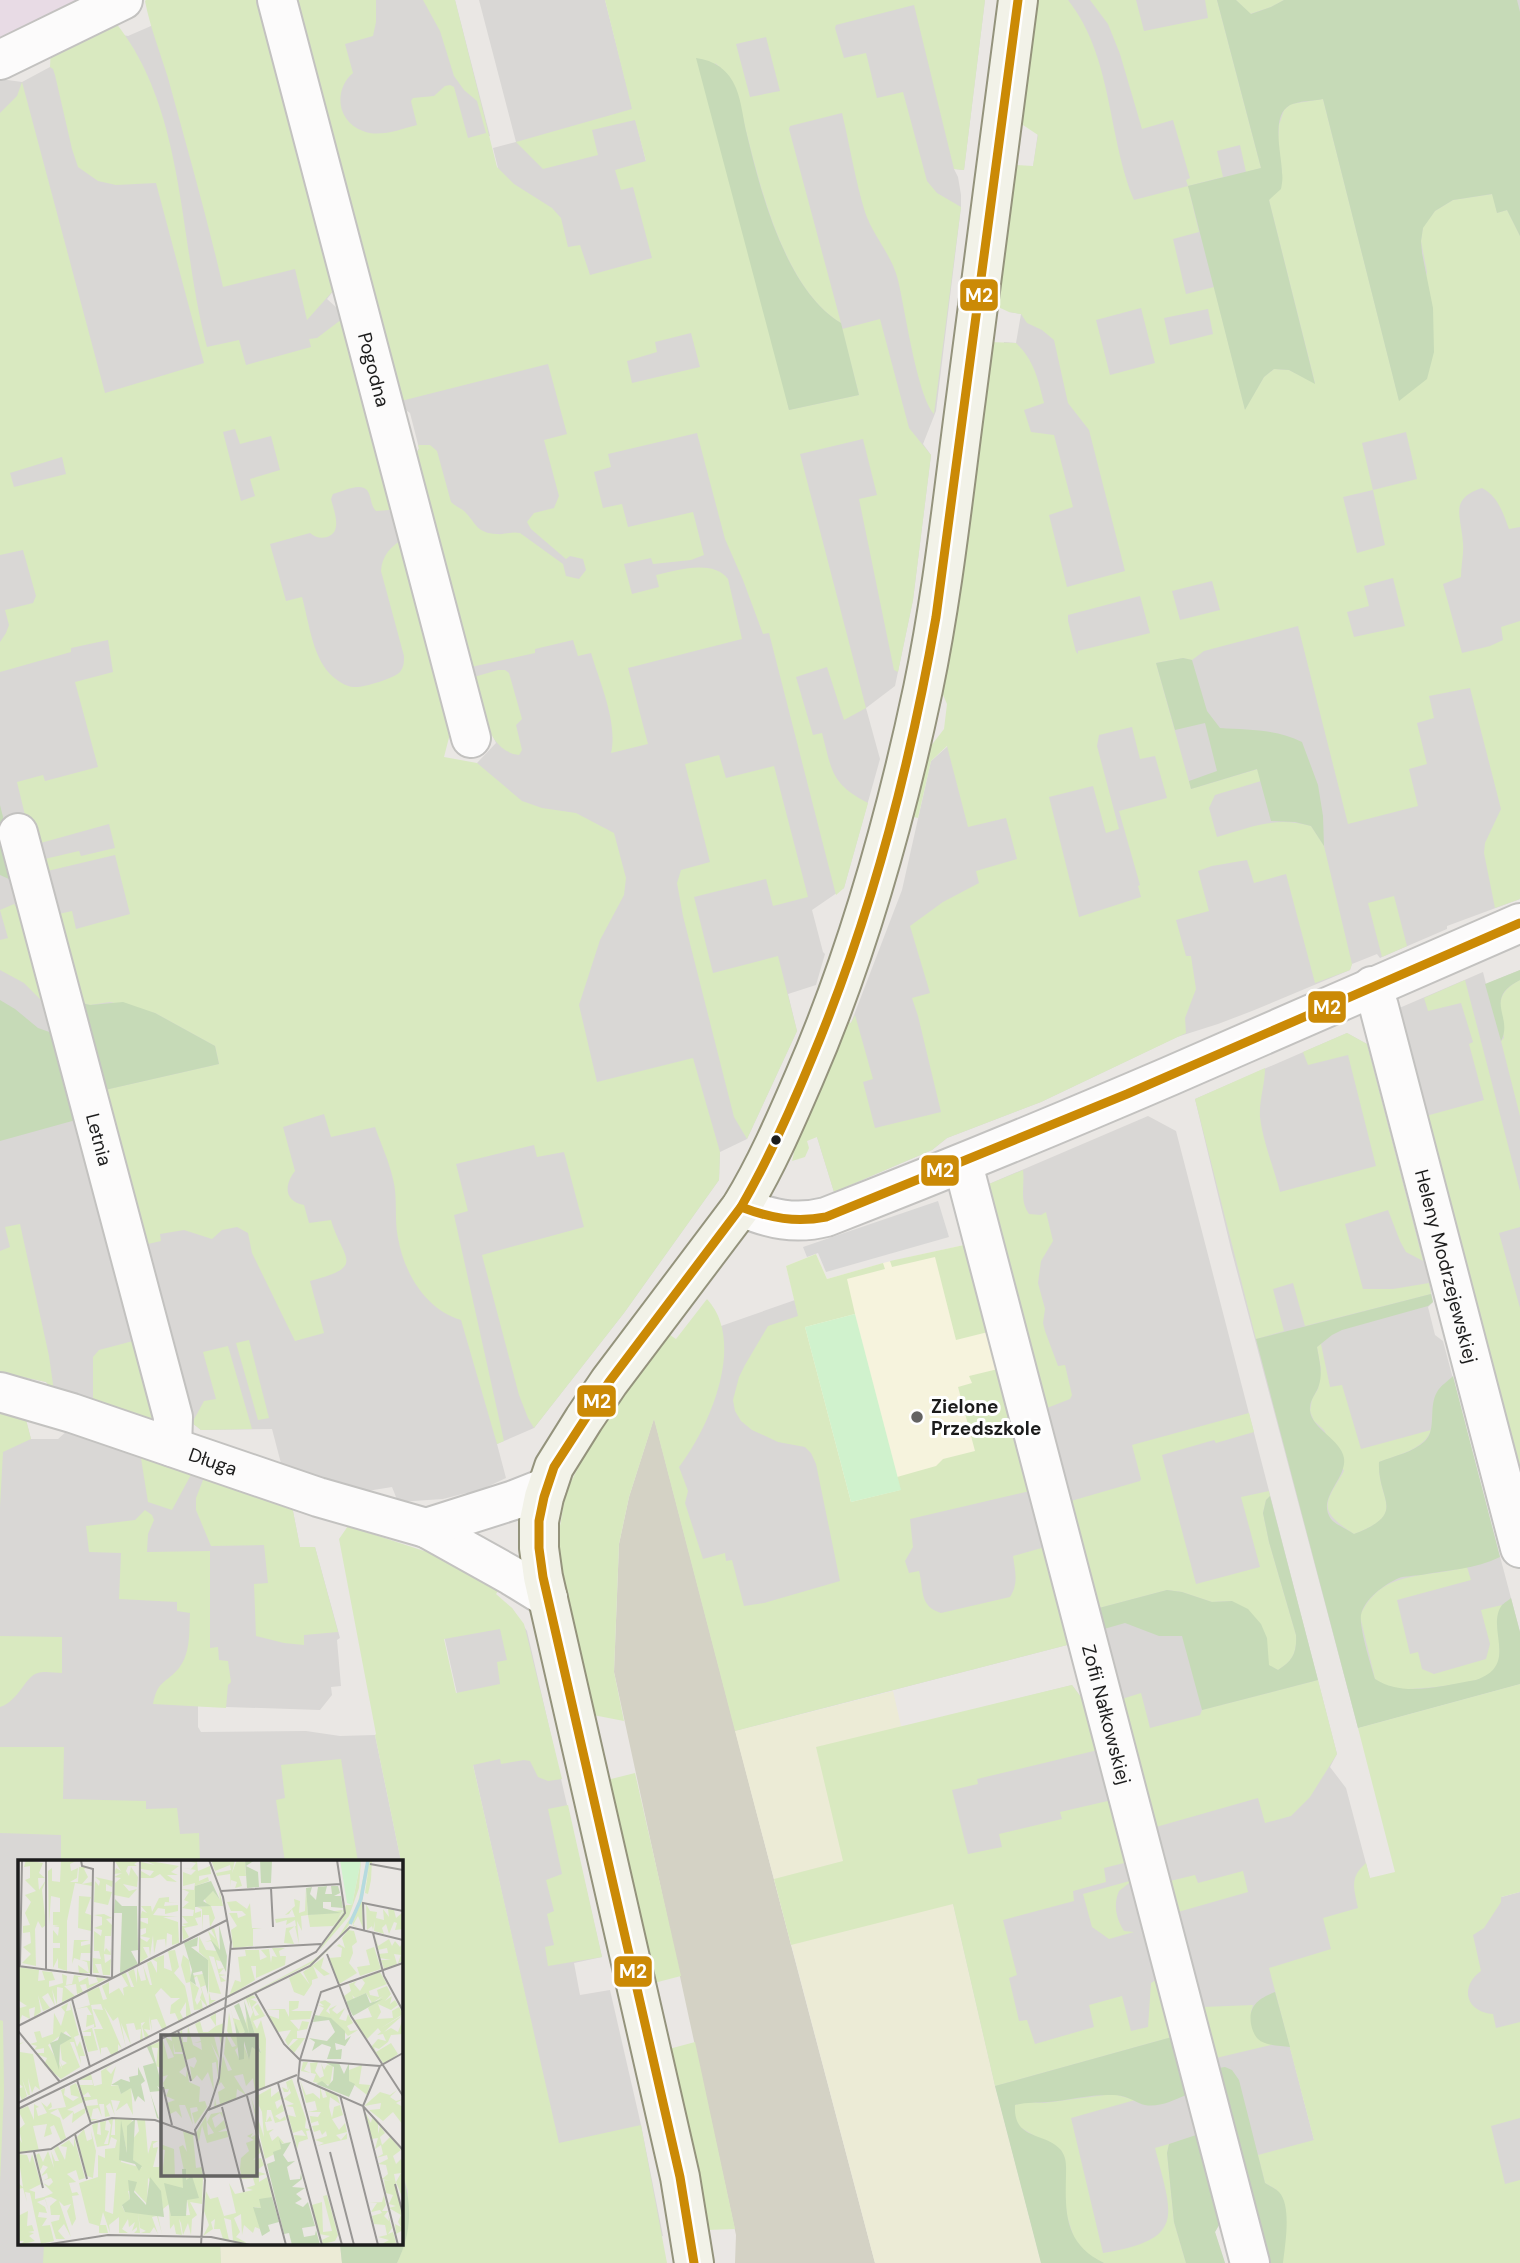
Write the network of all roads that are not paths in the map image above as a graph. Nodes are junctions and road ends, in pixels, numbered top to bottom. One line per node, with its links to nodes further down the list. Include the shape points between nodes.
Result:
1 (123, 0): 4 (street)
2 (277, 0): 5 (street, Pogodna)
3 (1018, 0): 10 (street, via 923,690 877,873 843,981 777,1142)
4 (0, 60)
5 (471, 737)
6 (18, 833): 12 (street, Letnia, via 173,1417)
7 (1520, 923): 8 (street)
8 (1372, 986): 9 (street); 15 (street, Heleny Modrzejewskiej)
9 (963, 1164): 10 (street, via 808,1222 778,1219); 18 (street, Zofii Nałkowskiej)
10 (741, 1207): 13 (street, via 590,1409)
11 (0, 1392): 12 (street, Długa)
12 (172, 1447): 14 (street, Długa)
13 (547, 1486): 14 (street); 16 (street, via 538,1532)
14 (426, 1528): 16 (street, Długa)
15 (1520, 1548)
16 (548, 1598): 17 (street, via 680,2177)
17 (694, 2263)
18 (1250, 2263)

